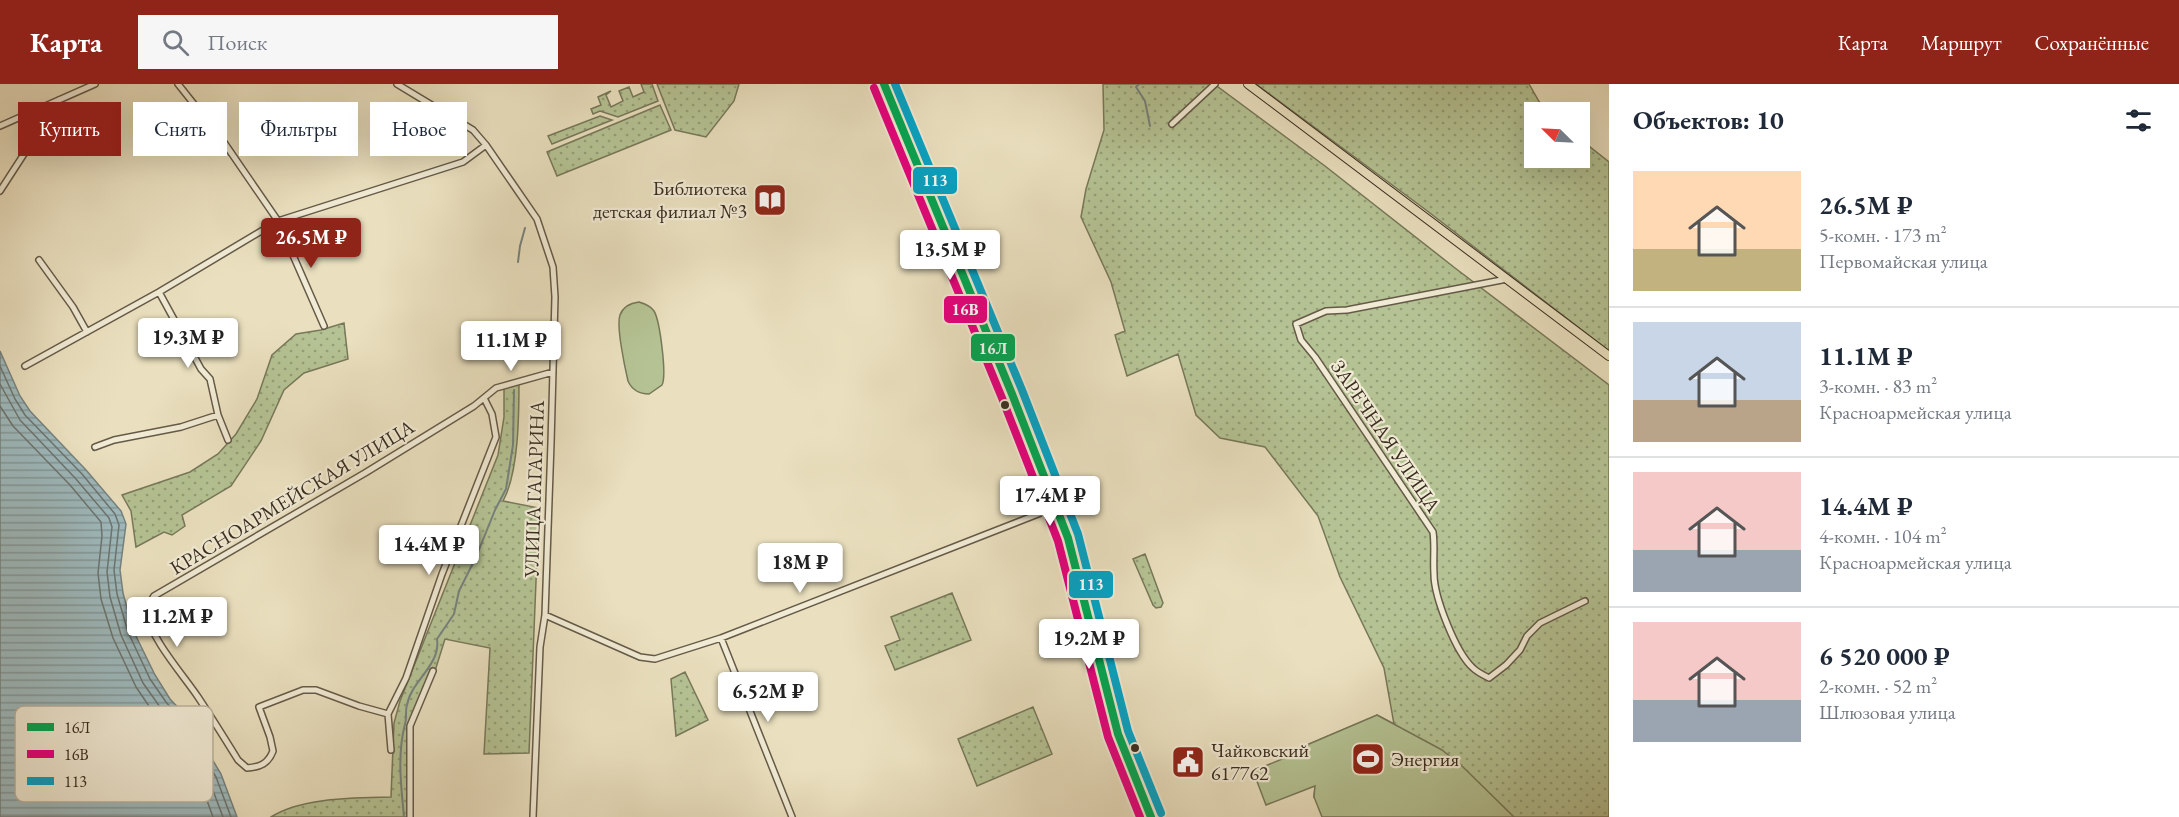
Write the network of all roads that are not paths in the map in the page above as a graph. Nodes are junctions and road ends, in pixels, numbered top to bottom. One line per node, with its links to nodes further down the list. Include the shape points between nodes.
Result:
1 (95, 84): 7 (street)
2 (178, 84): 12 (street)
3 (397, 84): 10 (street, УЛИЦА ГАГАРИНА, via 473,130)
4 (884, 84): 25 (main road)
5 (1215, 84): 8 (street)
6 (1248, 84): 14 (main road)
7 (59, 100): 9 (street); 11 (street)
8 (1172, 124)
9 (0, 126)
10 (486, 145): 12 (street, via 463,162); 20 (street, УЛИЦА ГАГАРИНА, via 537,219 553,267)
11 (0, 191)
12 (278, 221): 15 (street); 16 (street)
13 (39, 260): 17 (street)
14 (1508, 279): 18 (main road); 26 (street, ЗАРЕЧНАЯ УЛИЦА, via 1326,311 1296,324 1301,340 1433,532 1433,575 1438,602 1451,635 1472,667 1488,678 1506,665 1540,623)
15 (159, 292): 17 (street); 22 (street, via 210,379)
16 (324, 326)
17 (87, 332): 19 (street)
18 (1609, 356)
19 (25, 366)
20 (553, 372): 21 (street, via 496,388); 27 (street, УЛИЦА ГАГАРИНА)
21 (484, 398): 30 (street, КРАСНОАРМЕЙСКАЯ УЛИЦА, via 154,596 147,612 152,627); 31 (street, via 496,437 438,583 406,678)
22 (218, 416): 23 (street); 24 (street)
23 (228, 440)
24 (95, 447)
25 (1056, 507): 28 (street); 37 (main road, via 1071,550 1118,734)
26 (1585, 602)
27 (545, 615): 28 (street, via 640,657 655,659); 35 (street, УЛИЦА ГАГАРИНА, via 540,647)
28 (722, 638): 36 (street)
29 (433, 672): 34 (street, via 410,726)
30 (204, 706)
31 (388, 714): 32 (street, КРАСНОАРМЕЙСКАЯ УЛИЦА, via 316,690 303,690 259,707 273,751 267,762 247,768); 33 (street)
32 (213, 721)
33 (391, 750)
34 (410, 817)
35 (533, 817)
36 (792, 817)
37 (1151, 817)

